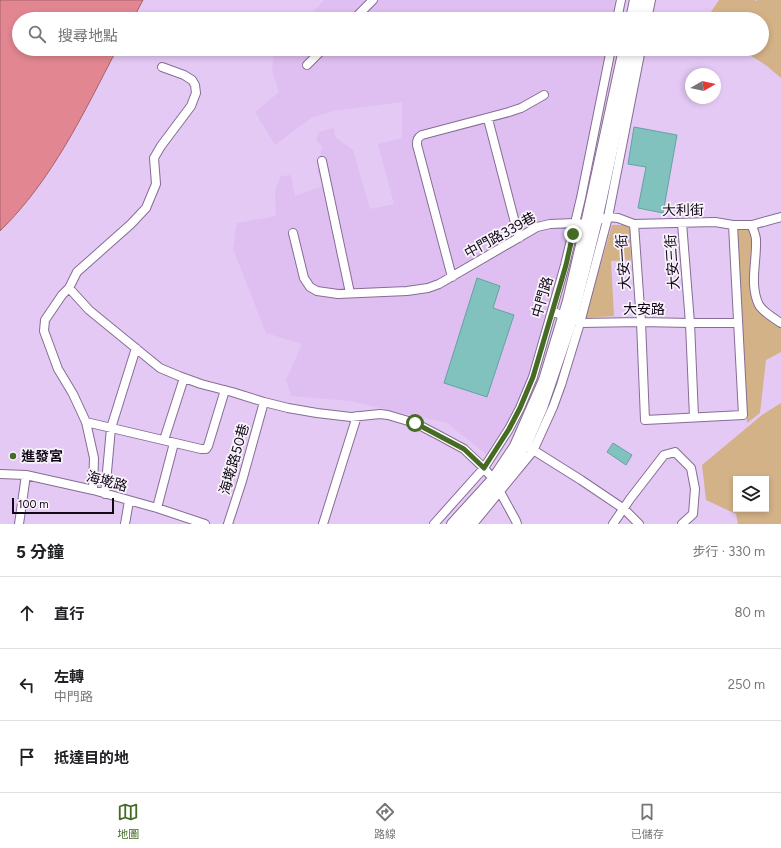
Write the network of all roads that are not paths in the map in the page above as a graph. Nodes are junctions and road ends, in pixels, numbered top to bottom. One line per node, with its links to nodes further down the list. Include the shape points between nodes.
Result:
1 (373, 0): 6 (street)
2 (621, 0): 7 (street)
3 (635, 0): 8 (main road)
4 (645, 0): 9 (main road)
5 (651, 0): 10 (street)
6 (361, 12)
7 (618, 12)
8 (632, 12)
9 (642, 12)
10 (648, 12)
11 (316, 56): 16 (street)
12 (610, 56): 19 (street, 中門路)
13 (624, 56): 18 (main road, 中門路)
14 (632, 56): 18 (main road, 中門路)
15 (638, 56): 18 (street, 中門路)
16 (307, 65)
17 (162, 67): 35 (street, via 192,80 196,93 191,106 154,158 156,184 146,208 77,272)
18 (626, 82): 19 (street); 23 (street, 中門路); 25 (main road, 中門路); 28 (main road, 中門路)
19 (604, 85): 26 (street, 中門路)
20 (544, 95): 21 (street, via 521,108)
21 (488, 118): 33 (street); 34 (street, via 422,135 417,140)
22 (322, 161): 36 (street)
23 (608, 217): 25 (street, 中門路339巷); 29 (street, 大利街); 38 (street, 中門路)
24 (781, 217): 31 (street, 大利街)
25 (597, 220): 28 (street, 中門路339巷); 38 (main road, 中門路)
26 (575, 223): 28 (street, 中門路339巷); 33 (street, 中門路339巷, via 537,227); 37 (street, 中門路)
27 (682, 223): 29 (street, 大利街); 30 (street, 大利街); 42 (street, 大安三街)
28 (586, 224): 38 (main road, 中門路, via 568,301)
29 (634, 224): 39 (street, 大安一街)
30 (733, 224): 31 (street, 大利街); 40 (street)
31 (752, 225): 41 (street, via 756,239 754,290 760,306 772,318)
32 (293, 233): 36 (street, 中門路339巷, via 304,278 310,287 317,291)
33 (518, 238): 34 (street, 中門路339巷)
34 (452, 277): 36 (street, 中門路339巷, via 428,288)
35 (69, 288): 43 (street, via 89,310); 49 (street, via 46,320 44,331 58,368)
36 (350, 293)
37 (552, 311): 38 (street, 大安路); 54 (street, 中門路, via 533,377 520,408)
38 (572, 320): 39 (street, 大安路); 53 (main road, 中門路); 57 (main road, 中門路)
39 (641, 322): 42 (street, 大安路); 48 (street, 大安一街, via 645,420)
40 (738, 322): 42 (street, 大安路); 48 (street, via 743,415)
41 (781, 322)
42 (690, 323): 48 (street, 大安三街)
43 (136, 348): 44 (street, via 160,368); 50 (street)
44 (184, 378): 45 (street); 51 (street)
45 (225, 390): 46 (street); 52 (street, via 206,449)
46 (264, 402): 47 (street, via 303,411); 66 (street, 海墘路50巷)
47 (356, 416): 54 (street, via 384,415 415,423 464,449); 67 (street)
48 (694, 417)
49 (86, 422): 50 (street); 58 (street, via 94,458)
50 (111, 428): 51 (street); 59 (street)
51 (164, 440): 52 (street)
52 (174, 443): 61 (street)
53 (530, 448): 57 (main road, 中門路); 62 (street)
54 (484, 468): 57 (street); 68 (street, 中門路)
55 (0, 474): 56 (street, 海墘路)
56 (26, 476): 58 (street, 海墘路); 63 (street)
57 (496, 486): 69 (main road, 中門路); 70 (main road, 中門路); 71 (street, 中門路); 72 (street)
58 (93, 490): 59 (street, 海墘路)
59 (105, 494): 60 (street, 海墘路)
60 (129, 501): 61 (street, 海墘路); 64 (street)
61 (158, 508): 65 (street, 海墘路)
62 (624, 509): 73 (street); 74 (street); 75 (street, via 664,455 675,452 691,468 695,489 693,514)
63 (19, 524)
64 (125, 524)
65 (205, 524)
66 (228, 524)
67 (323, 524)
68 (434, 524)
69 (452, 524)
70 (464, 524)
71 (473, 524)
72 (516, 524)
73 (613, 524)
74 (639, 524)
75 (682, 524)

